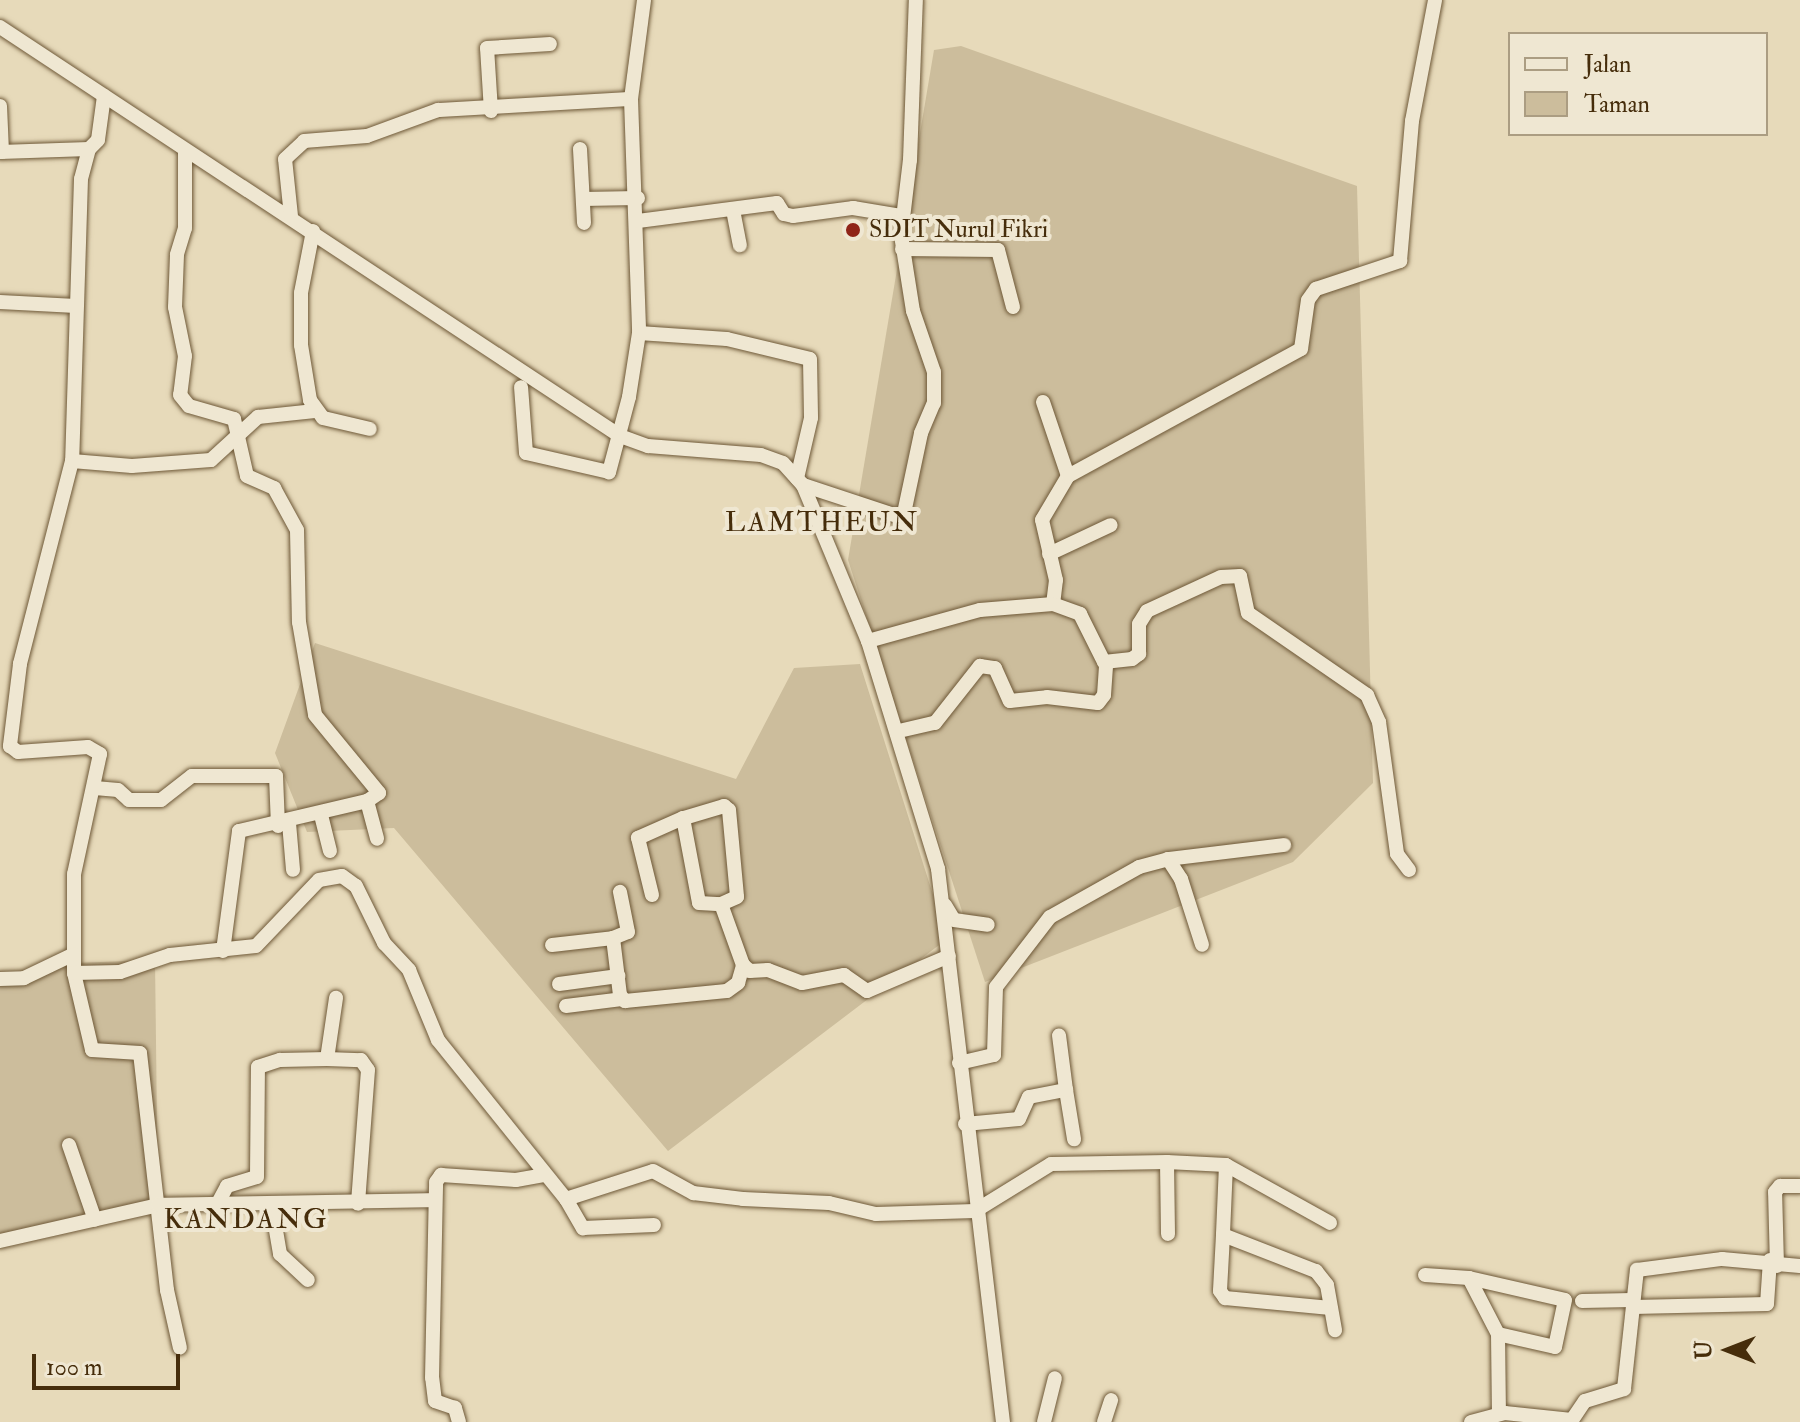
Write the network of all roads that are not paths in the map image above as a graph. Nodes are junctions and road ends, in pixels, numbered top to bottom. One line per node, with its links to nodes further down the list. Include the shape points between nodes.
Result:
1 (644, 0): 7 (street)
2 (916, 0): 18 (street, via 910,160)
3 (1435, 0): 35 (street, via 1412,121 1400,261 1316,289 1308,300 1301,349)
4 (0, 27): 6 (street)
5 (550, 44): 9 (street, via 487,48)
6 (104, 96): 10 (street, via 98,140); 12 (street)
7 (631, 99): 9 (street); 14 (street)
8 (0, 106): 13 (street)
9 (491, 111): 17 (street, via 438,110 367,136 304,141 285,159)
10 (89, 149): 13 (street); 25 (street, via 81,179)
11 (580, 149): 15 (street)
12 (185, 151): 17 (street); 33 (street, via 185,228 177,255 175,307 185,356 180,395 189,406 230,416 237,424)
13 (1, 152)
14 (638, 198): 15 (street); 19 (street)
15 (583, 199): 20 (street)
16 (733, 210): 18 (street, via 777,203 784,214 793,216 853,208); 19 (street); 22 (street)
17 (291, 216): 21 (street)
18 (902, 216): 23 (street)
19 (638, 221): 27 (street)
20 (584, 223)
21 (313, 231): 30 (street, via 303,271 301,345); 32 (street)
22 (740, 245)
23 (902, 249): 26 (street, via 998,250); 36 (street, via 935,382 906,513 903,518 891,516)
24 (0, 302): 25 (street)
25 (76, 306): 34 (street, via 78,394)
26 (1013, 307)
27 (639, 333): 32 (street); 36 (street, via 698,334 810,359 814,384)
28 (521, 387): 32 (street, via 526,453 566,459 606,474)
29 (1043, 402): 35 (street)
30 (315, 411): 31 (street); 33 (street, via 272,412 251,423)
31 (370, 429)
32 (620, 436): 36 (street, via 648,446 761,455 783,463)
33 (238, 440): 34 (street, via 211,460 132,466); 45 (street, via 247,476 274,488 297,530 299,622 315,715 379,793)
34 (72, 461): 42 (street, via 64,509 35,595)
35 (1068, 476): 38 (street, via 1043,514)
36 (800, 482): 40 (street)
37 (1111, 525): 38 (street)
38 (1049, 554): 39 (street, via 1056,580)
39 (1053, 604): 40 (street, via 980,610); 41 (street, via 1080,614)
40 (868, 641): 43 (street)
41 (1106, 663): 43 (street, via 1104,695 1098,703 1047,697 1010,701 995,668 980,666 935,723); 54 (street, via 1136,658 1139,624 1147,611 1221,577 1240,576 1248,613 1367,695 1379,722 1397,854)
42 (5, 725): 44 (street, via 15,752 97,748 101,758)
43 (899, 731): 58 (street)
44 (95, 788): 48 (street, via 118,790 129,800 161,800 192,776 276,776); 64 (street, via 74,874)
45 (367, 801): 46 (street); 49 (street)
46 (321, 815): 48 (street); 51 (street)
47 (684, 818): 56 (street, via 638,838); 57 (street, via 699,903); 57 (street, via 724,806 729,810 737,897)
48 (284, 824): 53 (street); 63 (street, via 244,829 236,836)
49 (377, 839)
50 (1284, 845): 52 (street)
51 (330, 851)
52 (1168, 859): 62 (street, via 1181,879); 76 (street, via 1139,867 1050,917 996,987 994,1055)
53 (293, 870)
54 (1409, 870)
55 (620, 892): 60 (street, via 628,932)
56 (652, 895)
57 (721, 904): 66 (street)
58 (944, 904): 59 (street, via 954,920); 65 (street)
59 (988, 925)
60 (613, 938): 61 (street); 68 (street)
61 (552, 945)
62 (1202, 945)
63 (223, 951): 67 (street, via 170,955 120,972); 83 (street, via 266,940 319,880 348,877 384,943 409,970 438,1040 467,1070)
64 (74, 954): 67 (street); 69 (street, via 24,978)
65 (949, 956): 66 (street, via 863,991 844,975 802,983); 76 (street)
66 (743, 965): 72 (street, via 738,983 727,991)
67 (74, 973): 89 (street, via 92,1050 140,1053)
68 (618, 976): 70 (street); 72 (street)
69 (0, 979)
70 (559, 984)
71 (336, 998): 75 (street)
72 (622, 999): 73 (street)
73 (566, 1006)
74 (1059, 1035): 77 (street)
75 (327, 1059): 87 (street, via 280,1060 258,1067 257,1177 227,1186); 88 (street, via 361,1060 368,1070)
76 (959, 1063): 78 (street)
77 (1066, 1090): 78 (street, via 1029,1097 1019,1119); 79 (street)
78 (965, 1124): 91 (street)
79 (1074, 1139)
80 (69, 1145): 92 (street)
81 (1167, 1162): 82 (street); 91 (street, via 1051,1164); 95 (street)
82 (1226, 1165): 93 (street); 96 (street)
83 (544, 1175): 85 (street); 86 (street, via 516,1180 441,1175)
84 (1800, 1186): 98 (street, via 1780,1186 1775,1192)
85 (566, 1199): 91 (street, via 653,1171 693,1193 829,1203 876,1214); 94 (street, via 583,1228)
86 (434, 1200): 88 (street); 113 (street, via 434,1397 455,1408)
87 (218, 1203): 89 (street); 90 (street)
88 (358, 1204): 90 (street)
89 (158, 1205): 92 (street); 108 (street, via 167,1290)
90 (272, 1207): 102 (street, via 280,1254)
91 (975, 1211): 112 (street)
92 (95, 1220): 97 (street)
93 (1330, 1223)
94 (654, 1225)
95 (1168, 1234)
96 (1223, 1235): 105 (street, via 1316,1271 1327,1285); 105 (street, via 1220,1291 1225,1298)
97 (0, 1241)
98 (1774, 1263): 99 (street); 104 (street, via 1722,1259 1641,1269 1634,1275); 104 (street, via 1767,1304)
99 (1800, 1266)
100 (1425, 1275): 101 (street)
101 (1469, 1278): 107 (street); 107 (street, via 1565,1300 1555,1347)
102 (308, 1280)
103 (1582, 1301): 104 (street)
104 (1633, 1304): 111 (street, via 1624,1389 1585,1401 1572,1420)
105 (1331, 1308): 106 (street)
106 (1335, 1330)
107 (1498, 1334): 111 (street)
108 (180, 1348)
109 (1055, 1378): 114 (street)
110 (1111, 1400): 115 (street)
111 (1499, 1413): 116 (street)
112 (1007, 1419)
113 (459, 1422)
114 (1044, 1422)
115 (1104, 1422)
116 (1471, 1422)

